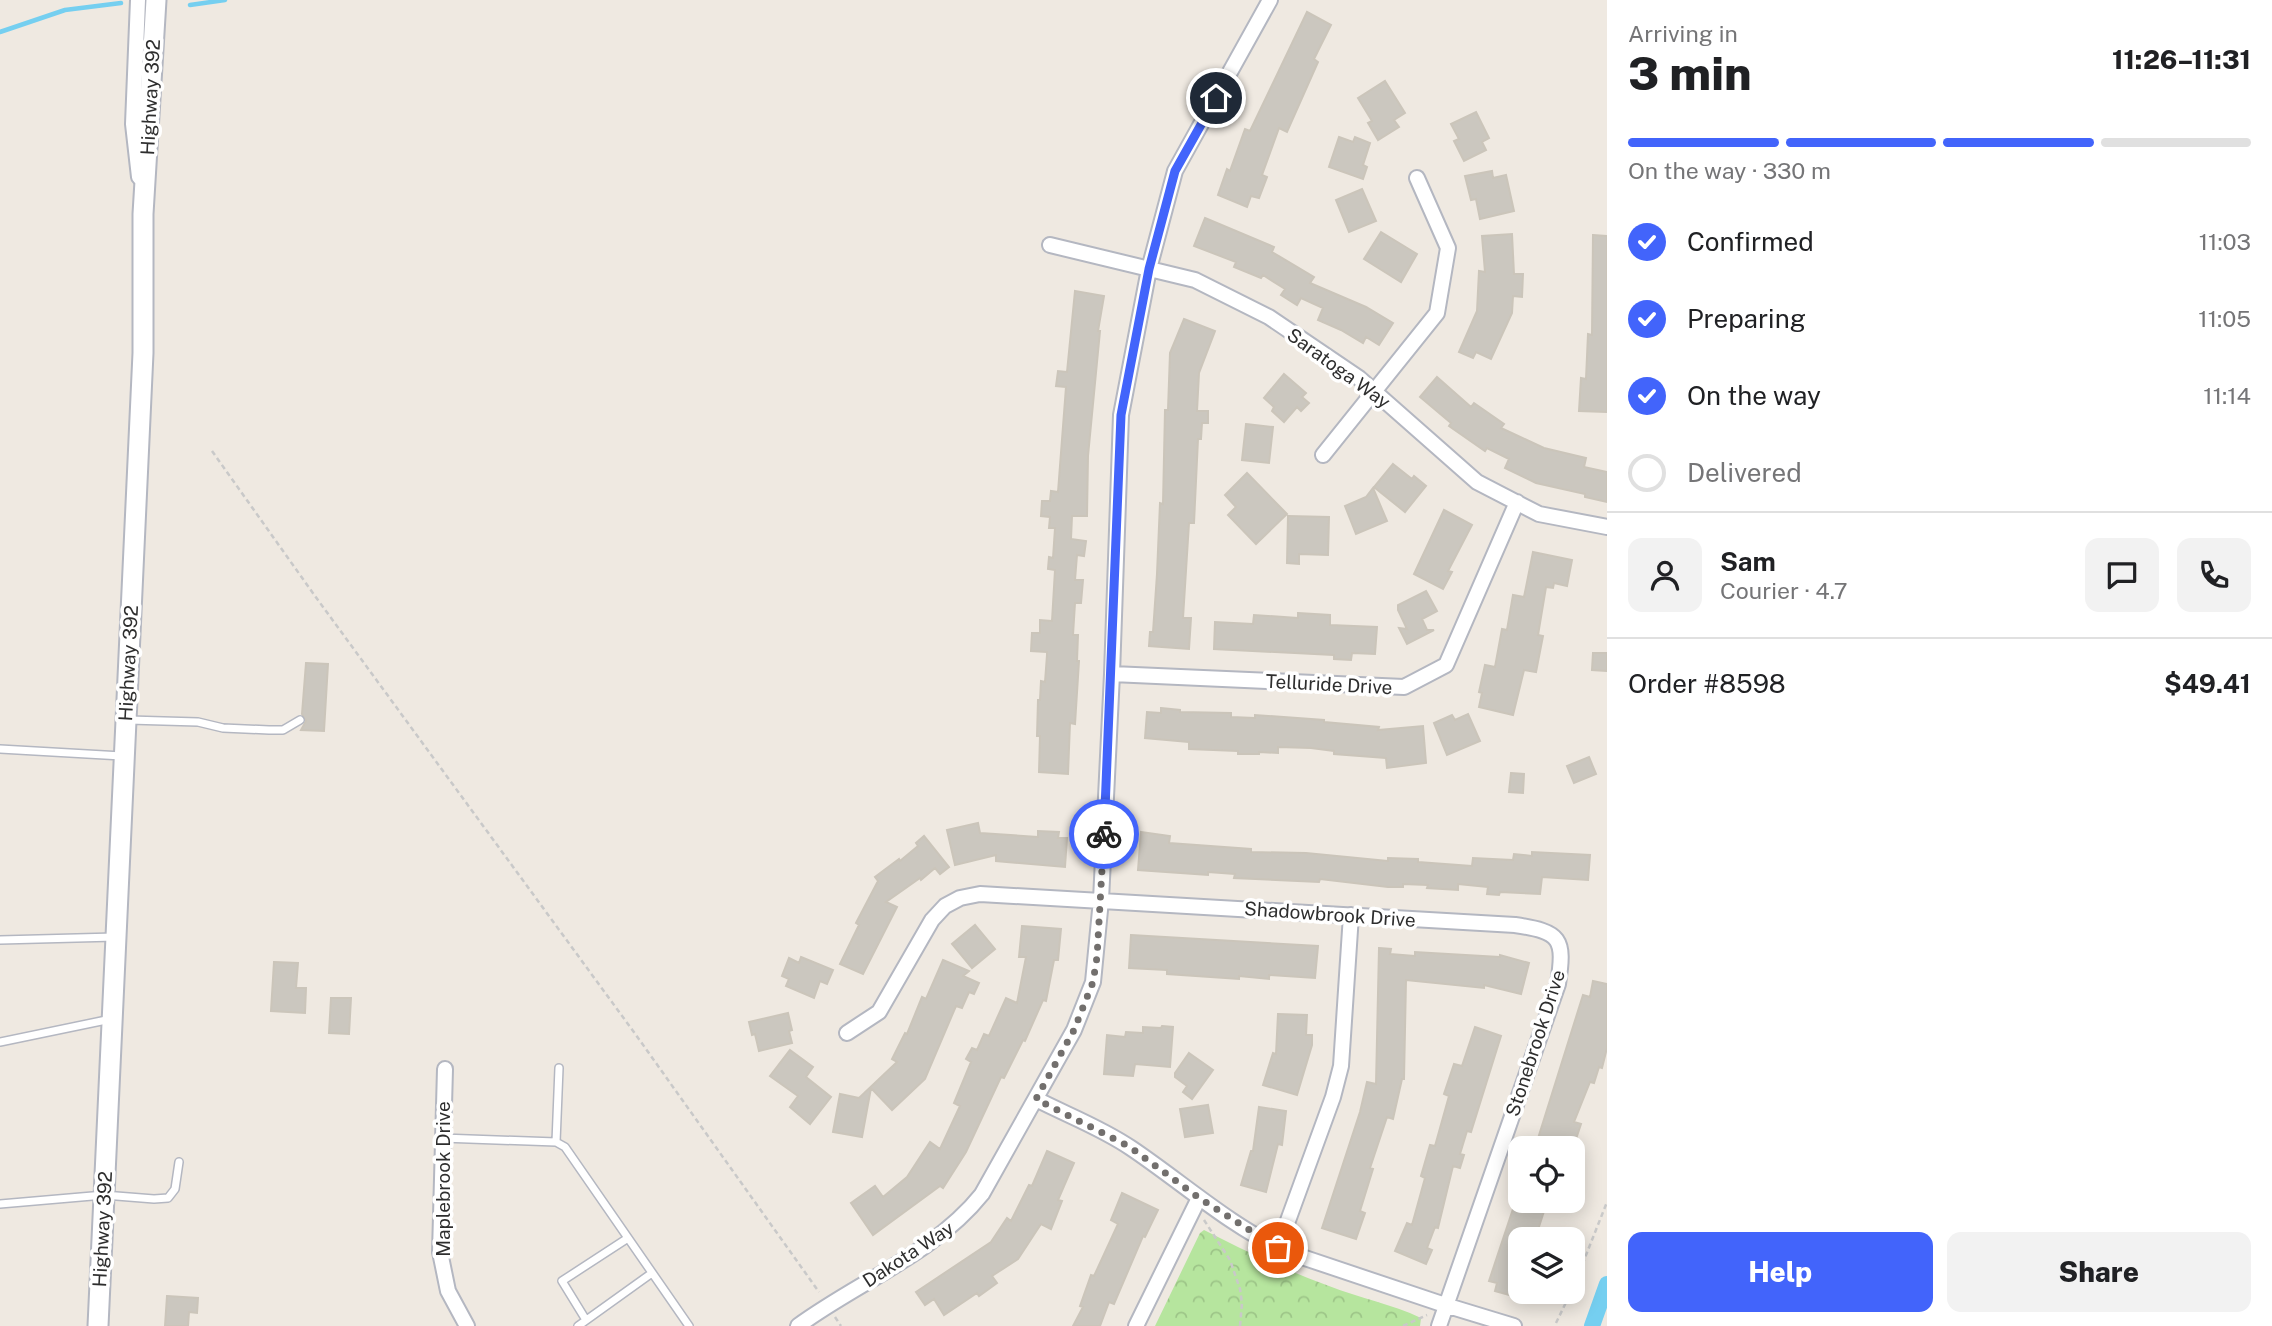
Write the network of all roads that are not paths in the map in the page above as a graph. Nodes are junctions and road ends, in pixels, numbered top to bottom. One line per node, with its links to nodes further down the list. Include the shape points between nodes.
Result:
1 (138, 0): 5 (street, via 133,124)
2 (156, 0): 5 (main road, Highway 392)
3 (1270, 0): 7 (street, Dakota Way, via 1175,171)
4 (1417, 178): 8 (street, via 1448,248 1437,313)
5 (143, 214): 13 (main road, Highway 392, via 142,353)
6 (1050, 246): 7 (street, Saratoga Way)
7 (1149, 269): 8 (street, Saratoga Way, via 1195,280 1269,317); 12 (street, Dakota Way, via 1121,415)
8 (1375, 392): 9 (street); 10 (street, Saratoga Way, via 1477,482)
9 (1323, 455)
10 (1517, 502): 11 (street, Saratoga Way, via 1539,514); 12 (street, Telluride Drive, via 1446,664 1404,687)
11 (1607, 527)
12 (1112, 674): 17 (street, Dakota Way)
13 (125, 720): 14 (lane, via 282,730); 16 (main road, Highway 392)
14 (300, 720)
15 (0, 749): 16 (lane)
16 (124, 756): 19 (main road, Highway 392)
17 (1101, 900): 18 (street, Shadowbrook Drive); 23 (street, Shadowbrook Drive, via 980,894 960,898 932,920 879,1012); 27 (street, Dakota Way, via 1093,982 1074,1030)
18 (1351, 915): 20 (street, Shadowbrook Drive, via 1515,925 1549,932); 35 (street, via 1341,1066)
19 (116, 937): 21 (lane); 22 (main road, Highway 392)
20 (1557, 939): 37 (street, Stonebrook Drive, via 1562,961 1558,984)
21 (0, 940)
22 (112, 1019): 24 (lane); 31 (main road, Highway 392)
23 (847, 1033)
24 (0, 1042)
25 (559, 1068): 29 (lane)
26 (445, 1069): 28 (street, Maplebrook Drive)
27 (1036, 1099): 32 (street, via 1130,1147); 43 (street, Dakota Way, via 967,1214)
28 (442, 1138): 29 (lane); 40 (street, Maplebrook Drive, via 440,1252 448,1291)
29 (556, 1142): 34 (lane, via 565,1147)
30 (179, 1162): 31 (lane, via 175,1189 168,1198)
31 (104, 1195): 33 (lane); 39 (main road, Highway 392)
32 (1199, 1198): 35 (street); 44 (street)
33 (0, 1204)
34 (628, 1238): 36 (lane); 38 (lane, via 562,1281)
35 (1278, 1248): 37 (street)
36 (652, 1273): 38 (lane); 42 (lane)
37 (1445, 1306): 45 (street, Stonebrook Drive); 46 (street)
38 (586, 1320): 41 (lane)
39 (98, 1326)
40 (467, 1326)
41 (578, 1326)
42 (689, 1326)
43 (798, 1326)
44 (1136, 1326)
45 (1439, 1326)
46 (1514, 1326)

